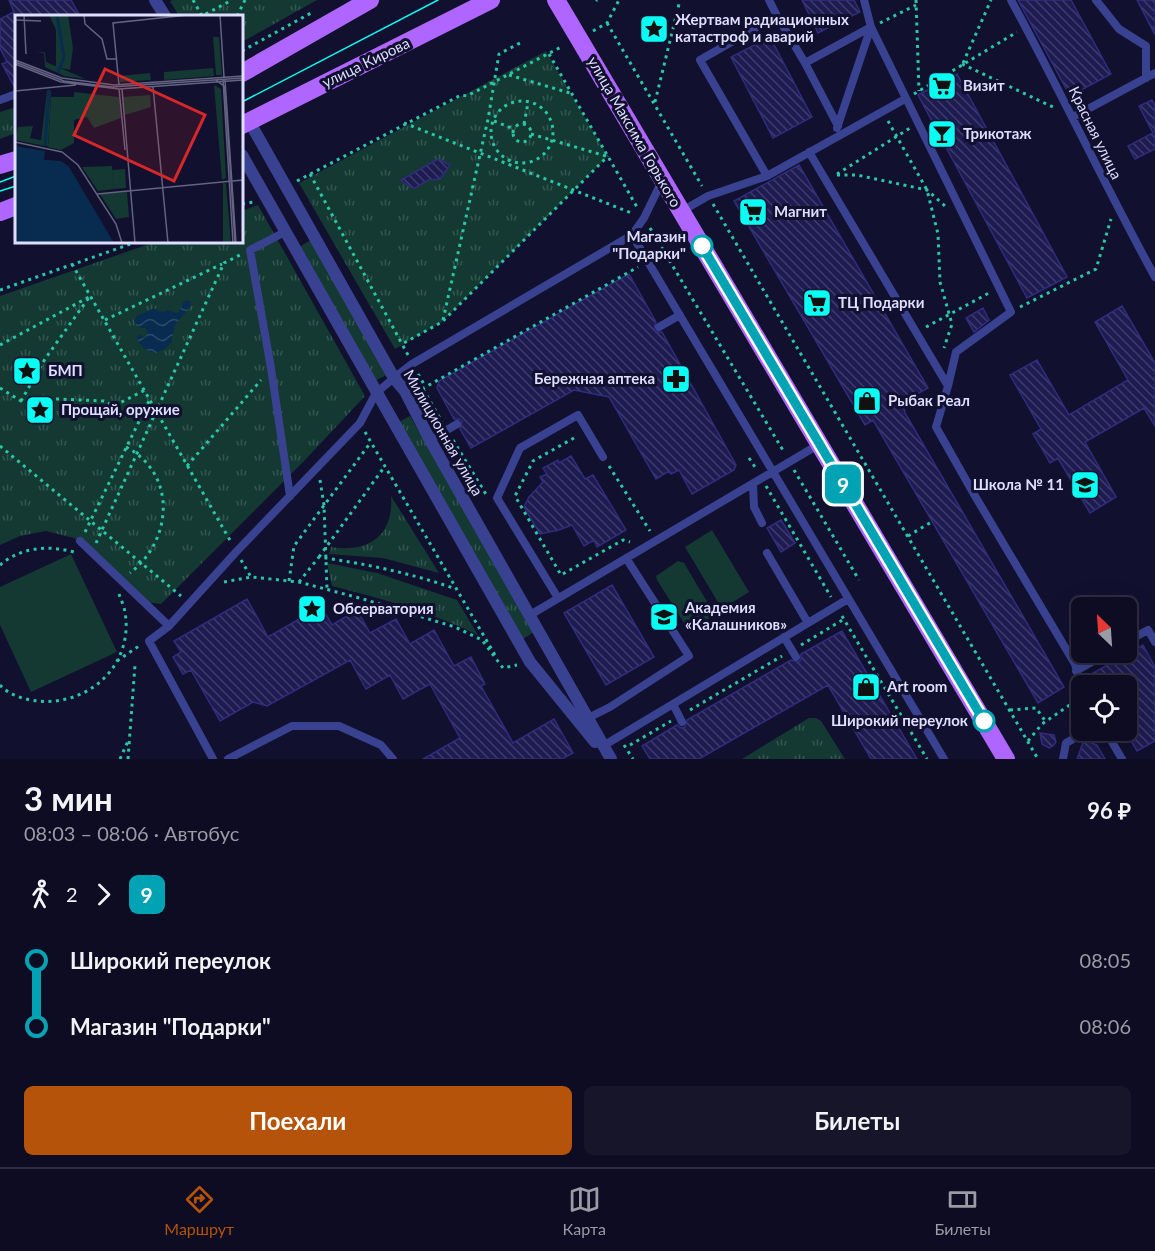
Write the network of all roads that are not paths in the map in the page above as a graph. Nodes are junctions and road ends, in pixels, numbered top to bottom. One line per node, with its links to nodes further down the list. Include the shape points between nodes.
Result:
1 (155, 0): 9 (street)
2 (370, 0): 13 (main road)
3 (491, 0): 20 (main road, улица Кирова)
4 (556, 0): 28 (main road, улица Максима Горького)
5 (769, 0): 10 (lane)
6 (864, 0): 11 (lane)
7 (1011, 0): 19 (lane, Красная улица)
8 (1096, 0): 15 (lane, via 1119,29 1146,46)
9 (164, 15)
10 (777, 16): 12 (lane); 27 (lane, via 700,60)
11 (871, 27): 12 (lane); 17 (lane); 21 (lane)
12 (806, 63): 21 (lane)
13 (243, 72)
14 (1155, 73): 15 (lane)
15 (1146, 78): 19 (lane)
16 (15, 94): 18 (lane)
17 (905, 99): 22 (lane); 38 (lane, via 1011,312 956,352)
18 (0, 100)
19 (1073, 117): 34 (lane, Красная улица)
20 (245, 123): 37 (street, Милиционная улица)
21 (838, 126): 22 (lane)
22 (834, 138): 23 (lane)
23 (809, 152): 27 (lane); 38 (lane)
24 (243, 157): 32 (street, Милиционная улица)
25 (15, 160): 26 (main road)
26 (0, 165)
27 (767, 176): 31 (lane, via 708,196)
28 (663, 181): 31 (main road, улица Максима Горького); 33 (lane)
29 (15, 206): 30 (main road)
30 (0, 212)
31 (680, 212): 42 (main road, улица Максима Горького)
32 (285, 232): 39 (street, Милиционная улица); 46 (lane, via 250,250)
33 (632, 235): 35 (lane); 37 (lane)
34 (1155, 278)
35 (680, 315): 36 (lane); 44 (lane)
36 (659, 327)
37 (394, 378): 39 (lane); 41 (street, Милиционная улица)
38 (948, 386): 61 (lane, via 936,427)
39 (376, 393): 46 (lane, via 360,423); 72 (street, Милиционная улица, via 530,662)
40 (457, 424): 41 (lane)
41 (430, 440): 53 (street, Милиционная улица)
42 (820, 445): 44 (lane); 74 (main road, улица Максима Горького)
43 (603, 457): 51 (lane, via 578,415 520,448 498,498)
44 (772, 473): 45 (lane); 52 (lane)
45 (753, 484): 47 (lane, via 754,507); 50 (lane)
46 (290, 496): 55 (lane)
47 (762, 523)
48 (80, 541): 55 (lane)
49 (767, 553): 54 (lane)
50 (626, 558): 51 (lane); 64 (lane, via 689,656)
51 (558, 598): 53 (lane)
52 (848, 599): 54 (lane); 73 (lane)
53 (530, 615): 64 (street, Милиционная улица)
54 (808, 622): 57 (lane)
55 (169, 626): 69 (lane, via 148,640)
56 (1137, 636): 58 (lane, via 1148,630)
57 (784, 637): 59 (lane); 63 (lane)
58 (1155, 642)
59 (794, 654)
60 (1090, 663): 61 (lane)
61 (1076, 671): 62 (lane)
62 (1077, 675)
63 (673, 704): 65 (lane); 68 (lane)
64 (588, 718): 68 (street, Милиционная улица)
65 (681, 719)
66 (1071, 740): 75 (lane, via 1066,743)
67 (1111, 741): 76 (lane)
68 (603, 746): 72 (street, Милиционная улица)
69 (213, 759)
70 (228, 759): 71 (lane, via 292,726 339,726 381,745)
71 (393, 759)
72 (609, 759)
73 (944, 759)
74 (1006, 759)
75 (1063, 759)
76 (1122, 759)

